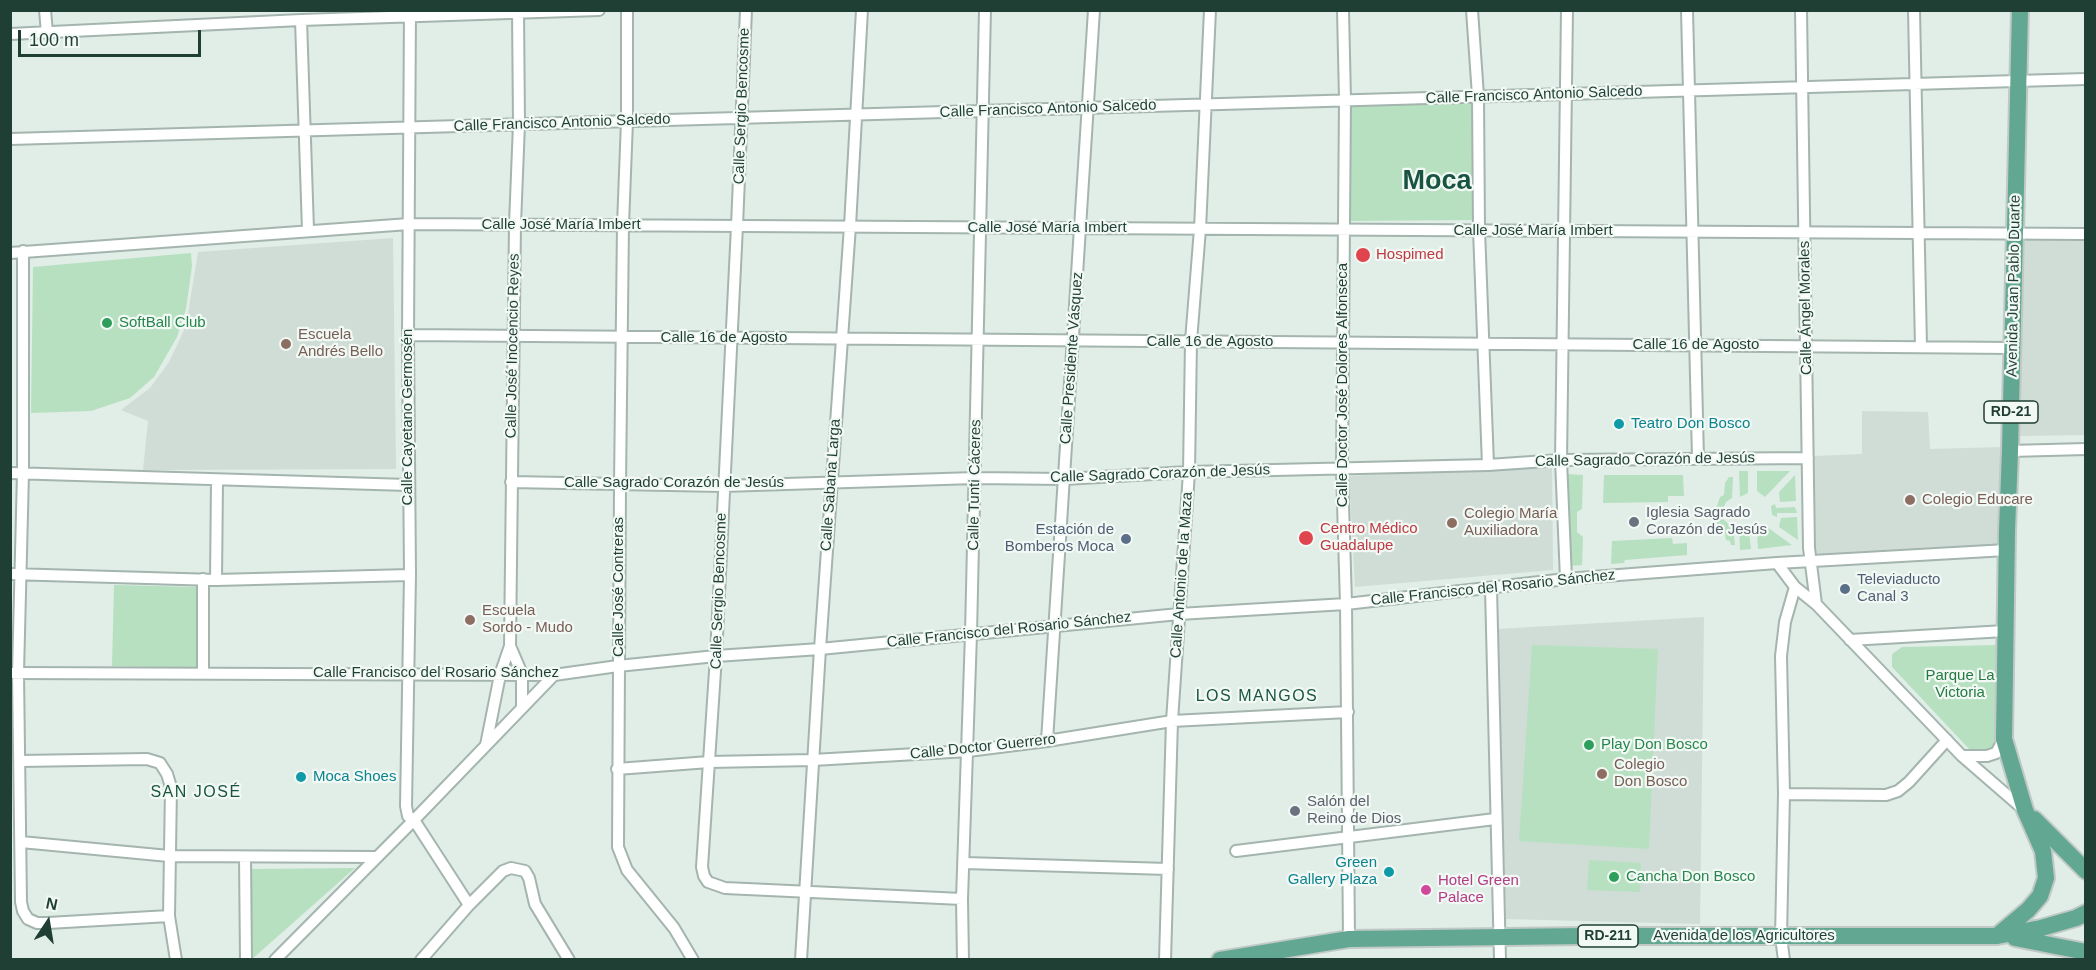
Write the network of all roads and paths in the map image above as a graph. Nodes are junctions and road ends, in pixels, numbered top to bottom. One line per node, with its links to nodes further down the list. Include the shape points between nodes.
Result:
1 (45, 10): 19 (street)
2 (599, 10): 16 (street)
3 (627, 10): 34 (street, Calle José Contreras)
4 (746, 10): 33 (street, Calle Sergio Bencosme)
5 (862, 10): 32 (street, Calle Sabana Larga)
6 (985, 10): 31 (street, Calle Tunti Cáceres)
7 (1094, 10): 30 (street, Calle Presidente Vásquez)
8 (1210, 10): 29 (street, Calle Antonio de la Maza)
9 (1343, 10): 28 (street, Calle Doctor José Dolores Alfonseca)
10 (1472, 10): 27 (street)
11 (1567, 10): 26 (street)
12 (1687, 10): 25 (street)
13 (1801, 10): 24 (street, Calle Ángel Morales)
14 (1914, 10): 23 (street)
15 (2020, 10): 22 (main road, Avenida Juan Pablo Duarte / RD-21)
16 (518, 12): 17 (street); 35 (street, Calle José Inocencio Reyes)
17 (410, 14): 18 (street); 36 (street, Calle Cayetano Germosén)
18 (301, 20): 19 (street); 37 (street)
19 (47, 33): 20 (street)
20 (10, 34)
21 (2085, 79): 22 (street, Calle Francisco Antonio Salcedo)
22 (2018, 81): 23 (street, Calle Francisco Antonio Salcedo); 54 (main road, Avenida Juan Pablo Duarte / RD-21)
23 (1915, 84): 24 (street, Calle Francisco Antonio Salcedo); 53 (street)
24 (1802, 87): 25 (street, Calle Francisco Antonio Salcedo); 52 (street, Calle Ángel Morales)
25 (1689, 90): 26 (street, Calle Francisco Antonio Salcedo); 51 (street)
26 (1566, 94): 27 (street, Calle Francisco Antonio Salcedo); 50 (street)
27 (1478, 96): 28 (street, Calle Francisco Antonio Salcedo); 49 (street)
28 (1345, 100): 29 (street, Calle Francisco Antonio Salcedo); 47 (street, Calle Doctor José Dolores Alfonseca)
29 (1206, 104): 30 (street, Calle Francisco Antonio Salcedo); 46 (street, Calle Antonio de la Maza)
30 (1088, 108): 31 (street, Calle Francisco Antonio Salcedo); 45 (street, Calle Presidente Vásquez)
31 (983, 111): 32 (street, Calle Francisco Antonio Salcedo); 44 (street, Calle Tunti Cáceres)
32 (855, 115): 33 (street, Calle Francisco Antonio Salcedo); 43 (street, Calle Sabana Larga)
33 (742, 118): 34 (street, Calle Francisco Antonio Salcedo); 42 (street, Calle Sergio Bencosme)
34 (627, 121): 35 (street, Calle Francisco Antonio Salcedo); 41 (street, Calle José Contreras)
35 (519, 124): 36 (street, Calle Francisco Antonio Salcedo); 40 (street, Calle José Inocencio Reyes)
36 (408, 128): 37 (street, Calle Francisco Antonio Salcedo); 39 (street, Calle Cayetano Germosén)
37 (305, 130): 38 (street, Calle Francisco Antonio Salcedo); 48 (street)
38 (10, 139)
39 (409, 224): 40 (street, Calle José María Imbert); 48 (street, Calle José María Imbert); 58 (street, Calle Cayetano Germosén)
40 (515, 224): 41 (street, Calle José María Imbert); 59 (street, Calle José Inocencio Reyes)
41 (623, 225): 42 (street, Calle José María Imbert); 60 (street, Calle José Contreras)
42 (737, 226): 43 (street, Calle José María Imbert); 61 (street, Calle Sergio Bencosme)
43 (850, 226): 44 (street, Calle José María Imbert); 62 (street, Calle Sabana Larga)
44 (980, 227): 45 (street, Calle José María Imbert); 63 (street, Calle Tunti Cáceres)
45 (1080, 228): 46 (street, Calle José María Imbert); 64 (street, Calle Presidente Vásquez)
46 (1200, 229): 47 (street, Calle José María Imbert); 65 (street, Calle Antonio de la Maza)
47 (1343, 229): 49 (street, Calle José María Imbert); 66 (street, Calle Doctor José Dolores Alfonseca)
48 (308, 230): 56 (street, Calle José María Imbert)
49 (1479, 230): 50 (street, Calle José María Imbert); 67 (street)
50 (1564, 231): 51 (street, Calle José María Imbert); 68 (street)
51 (1692, 232): 52 (street, Calle José María Imbert); 69 (street)
52 (1805, 232): 53 (street, Calle José María Imbert); 70 (street, Calle Ángel Morales)
53 (1919, 233): 54 (street, Calle José María Imbert); 71 (street)
54 (2015, 234): 55 (street, Calle José María Imbert); 72 (main road, Avenida Juan Pablo Duarte / RD-21)
55 (2085, 234)
56 (23, 251): 57 (street, Calle José María Imbert); 82 (street)
57 (10, 253)
58 (408, 336): 59 (street, Calle 16 de Agosto); 88 (street, Calle Cayetano Germosén)
59 (515, 336): 60 (street, Calle 16 de Agosto); 86 (street, Calle José Inocencio Reyes)
60 (622, 337): 61 (street, Calle 16 de Agosto); 89 (street, Calle José Contreras)
61 (731, 338): 62 (street, Calle 16 de Agosto); 90 (street, Calle Sergio Bencosme)
62 (842, 339): 63 (street, Calle 16 de Agosto); 87 (street, Calle Sabana Larga)
63 (978, 340): 64 (street, Calle 16 de Agosto); 83 (street, Calle Tunti Cáceres)
64 (1073, 340): 65 (street, Calle 16 de Agosto); 84 (street, Calle Presidente Vásquez)
65 (1191, 341): 66 (street, Calle 16 de Agosto); 80 (street, Calle Antonio de la Maza)
66 (1344, 343): 67 (street, Calle 16 de Agosto); 79 (street, Calle Doctor José Dolores Alfonseca)
67 (1484, 344): 68 (street, Calle 16 de Agosto); 78 (street)
68 (1562, 344): 69 (street, Calle 16 de Agosto); 77 (street)
69 (1695, 345): 70 (street, Calle 16 de Agosto); 75 (street)
70 (1807, 346): 71 (street, Calle 16 de Agosto); 76 (street, Calle Ángel Morales)
71 (1921, 347): 72 (street, Calle 16 de Agosto)
72 (2013, 348): 74 (main road, Avenida Juan Pablo Duarte / RD-21)
73 (2085, 449): 74 (street)
74 (2010, 452): 91 (main road, Avenida Juan Pablo Duarte / RD-21)
75 (1698, 458): 76 (street, Calle Sagrado Corazón de Jesús); 77 (street, Calle Sagrado Corazón de Jesús)
76 (1808, 458): 92 (street, Calle Ángel Morales)
77 (1561, 460): 78 (street, Calle Sagrado Corazón de Jesús); 97 (street)
78 (1488, 465): 79 (street, Calle Sagrado Corazón de Jesús)
79 (1342, 469): 80 (street, Calle Sagrado Corazón de Jesús); 101 (street, Calle Doctor José Dolores Alfonseca)
80 (1189, 472): 84 (street, Calle Sagrado Corazón de Jesús); 103 (street, Calle Antonio de la Maza)
81 (10, 473): 82 (street)
82 (23, 473): 85 (street); 94 (street)
83 (975, 478): 84 (street, Calle Sagrado Corazón de Jesús); 87 (street, Calle Sagrado Corazón de Jesús); 106 (street, Calle Tunti Cáceres)
84 (1064, 478): 104 (street, Calle Presidente Vásquez)
85 (217, 481): 88 (street); 98 (street)
86 (511, 482): 89 (street, Calle Sagrado Corazón de Jesús); 108 (street, Calle José Inocencio Reyes)
87 (831, 483): 90 (street, Calle Sagrado Corazón de Jesús); 109 (street, Calle Sabana Larga)
88 (408, 485): 95 (street, Calle Cayetano Germosén)
89 (620, 485): 90 (street, Calle Sagrado Corazón de Jesús); 111 (street, Calle José Contreras)
90 (723, 486): 110 (street, Calle Sergio Bencosme)
91 (2007, 550): 92 (street, Calle Francisco del Rosario Sánchez); 105 (main road, Avenida Juan Pablo Duarte / RD-21)
92 (1812, 561): 93 (street, Calle Francisco del Rosario Sánchez); 102 (street, Calle Ángel Morales)
93 (1777, 563): 97 (street, Calle Francisco del Rosario Sánchez); 99 (street)
94 (15, 574): 96 (street); 113 (street)
95 (410, 575): 98 (street); 114 (street, Calle Cayetano Germosén)
96 (203, 579): 98 (street); 112 (street)
97 (1566, 579): 100 (street, Calle Francisco del Rosario Sánchez)
98 (216, 580)
99 (1796, 587): 102 (street); 131 (street, via 1781,640)
100 (1491, 588): 101 (street, Calle Francisco del Rosario Sánchez); 133 (street)
101 (1346, 604): 103 (street, Calle Francisco del Rosario Sánchez); 119 (street, Calle Doctor José Dolores Alfonseca)
102 (1816, 604): 107 (street)
103 (1179, 614): 104 (street, Calle Francisco del Rosario Sánchez); 120 (street, Calle Antonio de la Maza)
104 (1055, 626): 106 (street, Calle Francisco del Rosario Sánchez); 123 (street, Calle Presidente Vásquez)
105 (2005, 631): 107 (street); 121 (main road, Avenida Juan Pablo Duarte / RD-21)
106 (971, 634): 109 (street, Calle Francisco del Rosario Sánchez); 125 (street, Calle Tunti Cáceres)
107 (1850, 640): 122 (street)
108 (510, 646): 115 (street, Calle José Inocencio Reyes); 116 (street, Calle José Inocencio Reyes)
109 (820, 649): 110 (street, Calle Francisco del Rosario Sánchez); 127 (street, Calle Sabana Larga)
110 (716, 656): 111 (street, Calle Francisco del Rosario Sánchez); 129 (street, Calle Sergio Bencosme)
111 (618, 666): 117 (street, Calle Francisco del Rosario Sánchez); 130 (street, Calle José Contreras)
112 (203, 672): 113 (street, Calle Francisco del Rosario Sánchez); 114 (street, Calle Francisco del Rosario Sánchez)
113 (14, 673): 128 (street)
114 (408, 673): 116 (street, Calle Francisco del Rosario Sánchez); 134 (street, Calle Cayetano Germosén, via 406,806 408,816)
115 (522, 674): 116 (street, Calle Francisco del Rosario Sánchez); 117 (street, Calle Francisco del Rosario Sánchez); 118 (street, Calle José Inocencio Reyes)
116 (500, 675): 124 (street, Calle José Inocencio Reyes)
117 (554, 675): 118 (street)
118 (522, 708): 124 (street)
119 (1348, 712): 120 (street, Calle Doctor Guerrero); 135 (street, Calle Doctor José Dolores Alfonseca)
120 (1172, 721): 123 (street, Calle Doctor Guerrero); 142 (street, Calle Antonio de la Maza)
121 (2004, 739): 126 (street, via 1996,753); 132 (main road, Avenida Juan Pablo Duarte / RD-21)
122 (1947, 740): 126 (street); 131 (street, via 1910,782 1886,795)
123 (1047, 741): 125 (street, Calle Doctor Guerrero)
124 (486, 745): 134 (street)
125 (968, 751): 127 (street, Calle Doctor Guerrero); 141 (street, Calle Tunti Cáceres)
126 (1962, 756): 132 (street)
127 (813, 760): 129 (street, Calle Doctor Guerrero); 144 (street, Calle Sabana Larga)
128 (20, 761): 136 (street); 138 (street, via 147,759 160,763 171,787)
129 (709, 762): 130 (street, Calle Doctor Guerrero); 144 (street, Calle Sergio Bencosme, via 702,867 708,882 725,888)
130 (617, 769): 159 (street, Calle José Contreras, via 618,847 627,870 674,928)
131 (1784, 794): 151 (street)
132 (2025, 810): 143 (main road, RD-21); 149 (main road, Avenida Juan Pablo Duarte, via 2043,850 2046,878 2040,896)
133 (1495, 819): 135 (street); 150 (street)
134 (414, 820): 140 (street); 146 (street, Calle Cayetano Germosén)
135 (1347, 838): 137 (street); 152 (street, Calle Doctor José Dolores Alfonseca)
136 (21, 842): 138 (street); 148 (street, via 21,902 28,918 37,923)
137 (1236, 851)
138 (169, 856): 139 (street); 148 (street)
139 (245, 856): 140 (street); 155 (street)
140 (376, 857): 156 (street)
141 (965, 863): 142 (street); 145 (street, Calle Tunti Cáceres)
142 (1168, 869): 162 (street, Calle Antonio de la Maza)
143 (2085, 872)
144 (806, 892): 145 (street); 160 (street, Calle Sabana Larga)
145 (962, 899): 161 (street, Calle Tunti Cáceres)
146 (469, 905): 157 (street); 158 (street, via 503,871 525,871 535,904)
147 (2085, 913): 149 (main road, Avenida de los Agricultores / RD-211)
148 (169, 916): 154 (street)
149 (2000, 936): 151 (main road, Avenida de los Agricultores / RD-211); 153 (main road)
150 (1499, 937): 151 (main road, Avenida de los Agricultores / RD-211); 152 (main road, Avenida de los Agricultores / RD-211); 164 (street)
151 (1781, 937): 165 (street)
152 (1349, 939): 163 (main road, Avenida de los Agricultores / RD-211)
153 (2085, 952)
154 (176, 960)
155 (246, 960)
156 (275, 960)
157 (421, 960)
158 (569, 960)
159 (693, 960)
160 (801, 960)
161 (963, 960)
162 (1165, 960)
163 (1220, 960)
164 (1500, 960)
165 (1784, 960)

